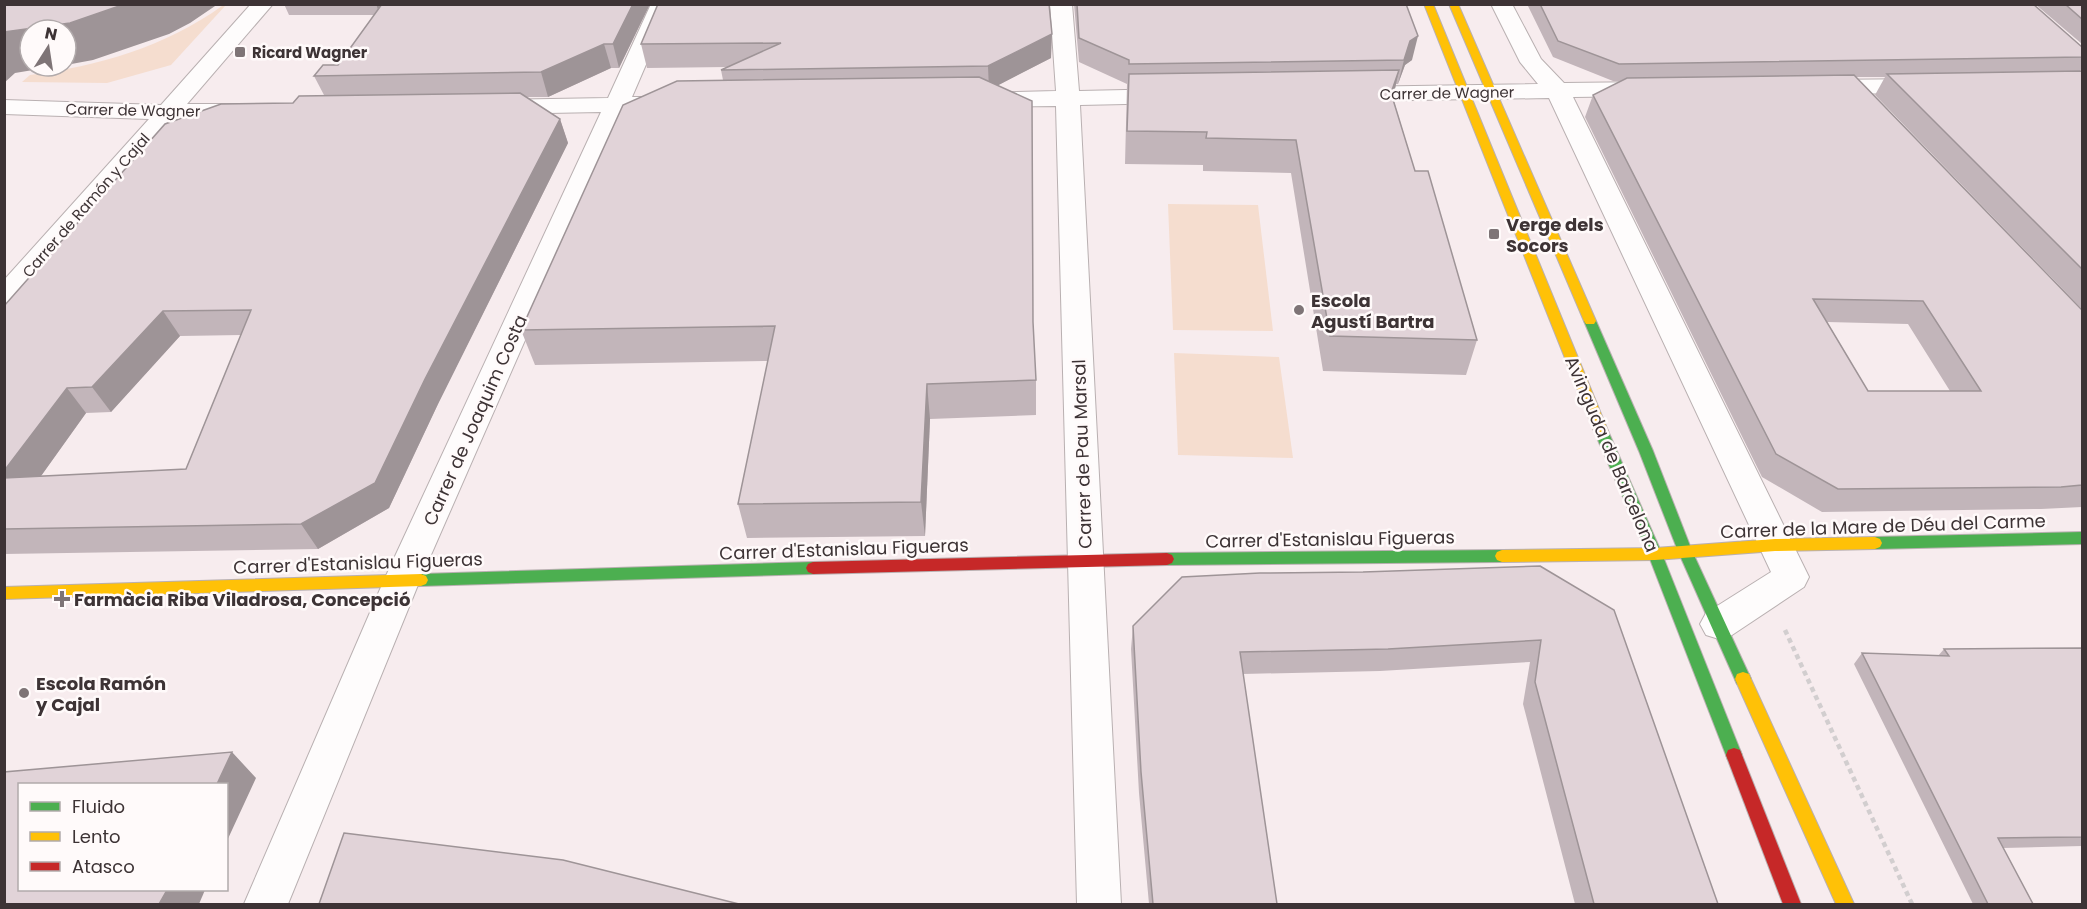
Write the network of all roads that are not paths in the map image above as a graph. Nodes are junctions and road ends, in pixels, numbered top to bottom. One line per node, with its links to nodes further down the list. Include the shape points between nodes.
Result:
1 (263, 4): 23 (street, Carrer de Ramón y Cajal)
2 (662, 4): 19 (street, Carrer de Joaquim Costa)
3 (1061, 4): 16 (street, Carrer de Pau Marsal)
4 (1428, 4): 12 (street, Avinguda de Barcelona)
5 (1453, 4): 13 (street, Avinguda de Barcelona)
6 (1501, 4): 11 (street, via 1531,62)
7 (1943, 85): 9 (street)
8 (1804, 87): 9 (street)
9 (1851, 87): 24 (street)
10 (1674, 88): 11 (street, Carrer de Wagner)
11 (1558, 91): 13 (street, Carrer de Wagner); 27 (street)
12 (1462, 92): 13 (street, Carrer de Wagner); 14 (street, Carrer de Wagner); 29 (street, Avinguda de Barcelona)
13 (1488, 92): 28 (street, Avinguda de Barcelona, via 1646,450)
14 (1326, 95)
15 (1199, 96): 16 (street)
16 (1068, 98): 17 (street); 30 (street, Carrer de Pau Marsal)
17 (961, 100)
18 (688, 104): 19 (street)
19 (617, 105): 21 (street); 31 (street, Carrer de Joaquim Costa)
20 (4, 107): 23 (street, Carrer de Wagner)
21 (474, 107)
22 (271, 110): 23 (street, Carrer de Wagner)
23 (168, 112): 25 (street, Carrer de Ramón y Cajal)
24 (1876, 113)
25 (4, 298)
26 (2082, 538): 27 (street, Carrer de la Mare de Déu del Carme)
27 (1775, 545): 28 (street, Carrer de la Mare de Déu del Carme); 33 (street, via 1791,577)
28 (1685, 551): 29 (street, Carrer d'Estanislau Figueras); 33 (street, Avinguda de Barcelona)
29 (1655, 554): 30 (street, Carrer d'Estanislau Figueras); 36 (street, Avinguda de Barcelona)
30 (1086, 560): 31 (street, Carrer d'Estanislau Figueras); 35 (street, Carrer de Pau Marsal)
31 (402, 580): 32 (street, Carrer d'Estanislau Figueras); 34 (street, Carrer de Joaquim Costa)
32 (4, 593)
33 (1719, 624): 37 (street, Avinguda de Barcelona)
34 (266, 904)
35 (1099, 904)
36 (1792, 904)
37 (1845, 904)

